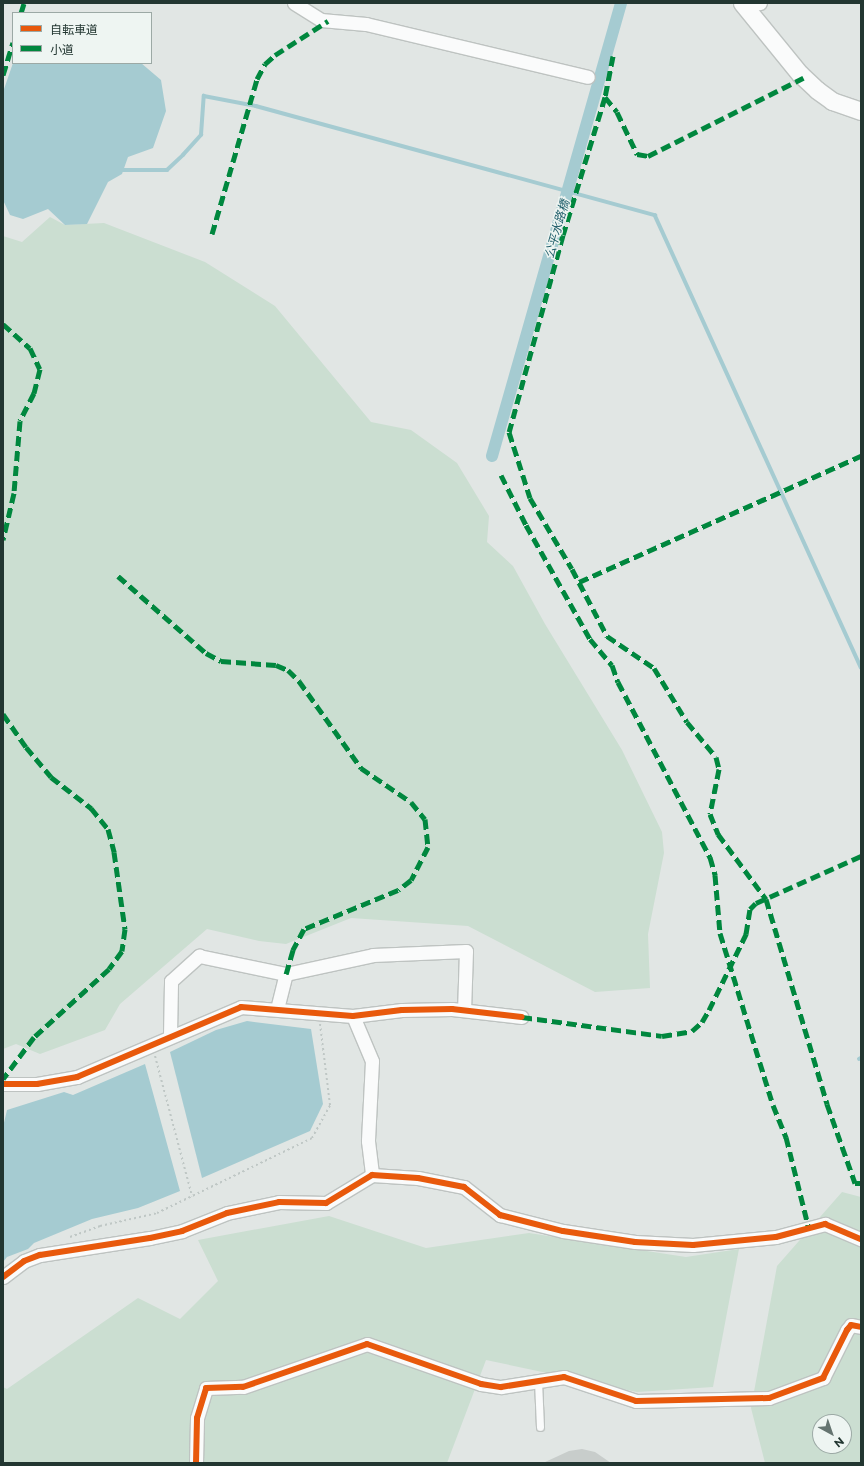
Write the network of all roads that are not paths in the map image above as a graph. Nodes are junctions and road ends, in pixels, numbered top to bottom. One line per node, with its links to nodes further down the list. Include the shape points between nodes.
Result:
1 (294, 3): 3 (street, via 321,20 366,24)
2 (749, 4): 4 (street, via 800,74 832,100)
3 (588, 77)
4 (861, 111)
5 (286, 974): 6 (street); 7 (street, via 373,955 466,951); 10 (street, via 199,956 171,981)
6 (277, 1009): 8 (street); 10 (street, via 241,1007)
7 (464, 1010): 8 (street, via 402,1010); 9 (street)
8 (353, 1016): 12 (street, via 372,1061 368,1141)
9 (522, 1017)
10 (170, 1035): 11 (street, via 77,1077 37,1084)
11 (3, 1084)
12 (372, 1175): 13 (street, via 412,1177 464,1187 500,1215 563,1231 635,1242 693,1246 776,1237 825,1224); 14 (street, via 326,1202 279,1202 227,1213 182,1231 156,1237 40,1255 24,1261)
13 (861, 1239)
14 (3, 1278)
15 (861, 1327): 16 (street, via 851,1325 847,1330 823,1378 769,1398 636,1401 564,1377)
16 (538, 1381): 17 (lane); 18 (street, via 501,1387 480,1384 367,1344 243,1387 206,1388 197,1418)
17 (540, 1427)
18 (196, 1463)

